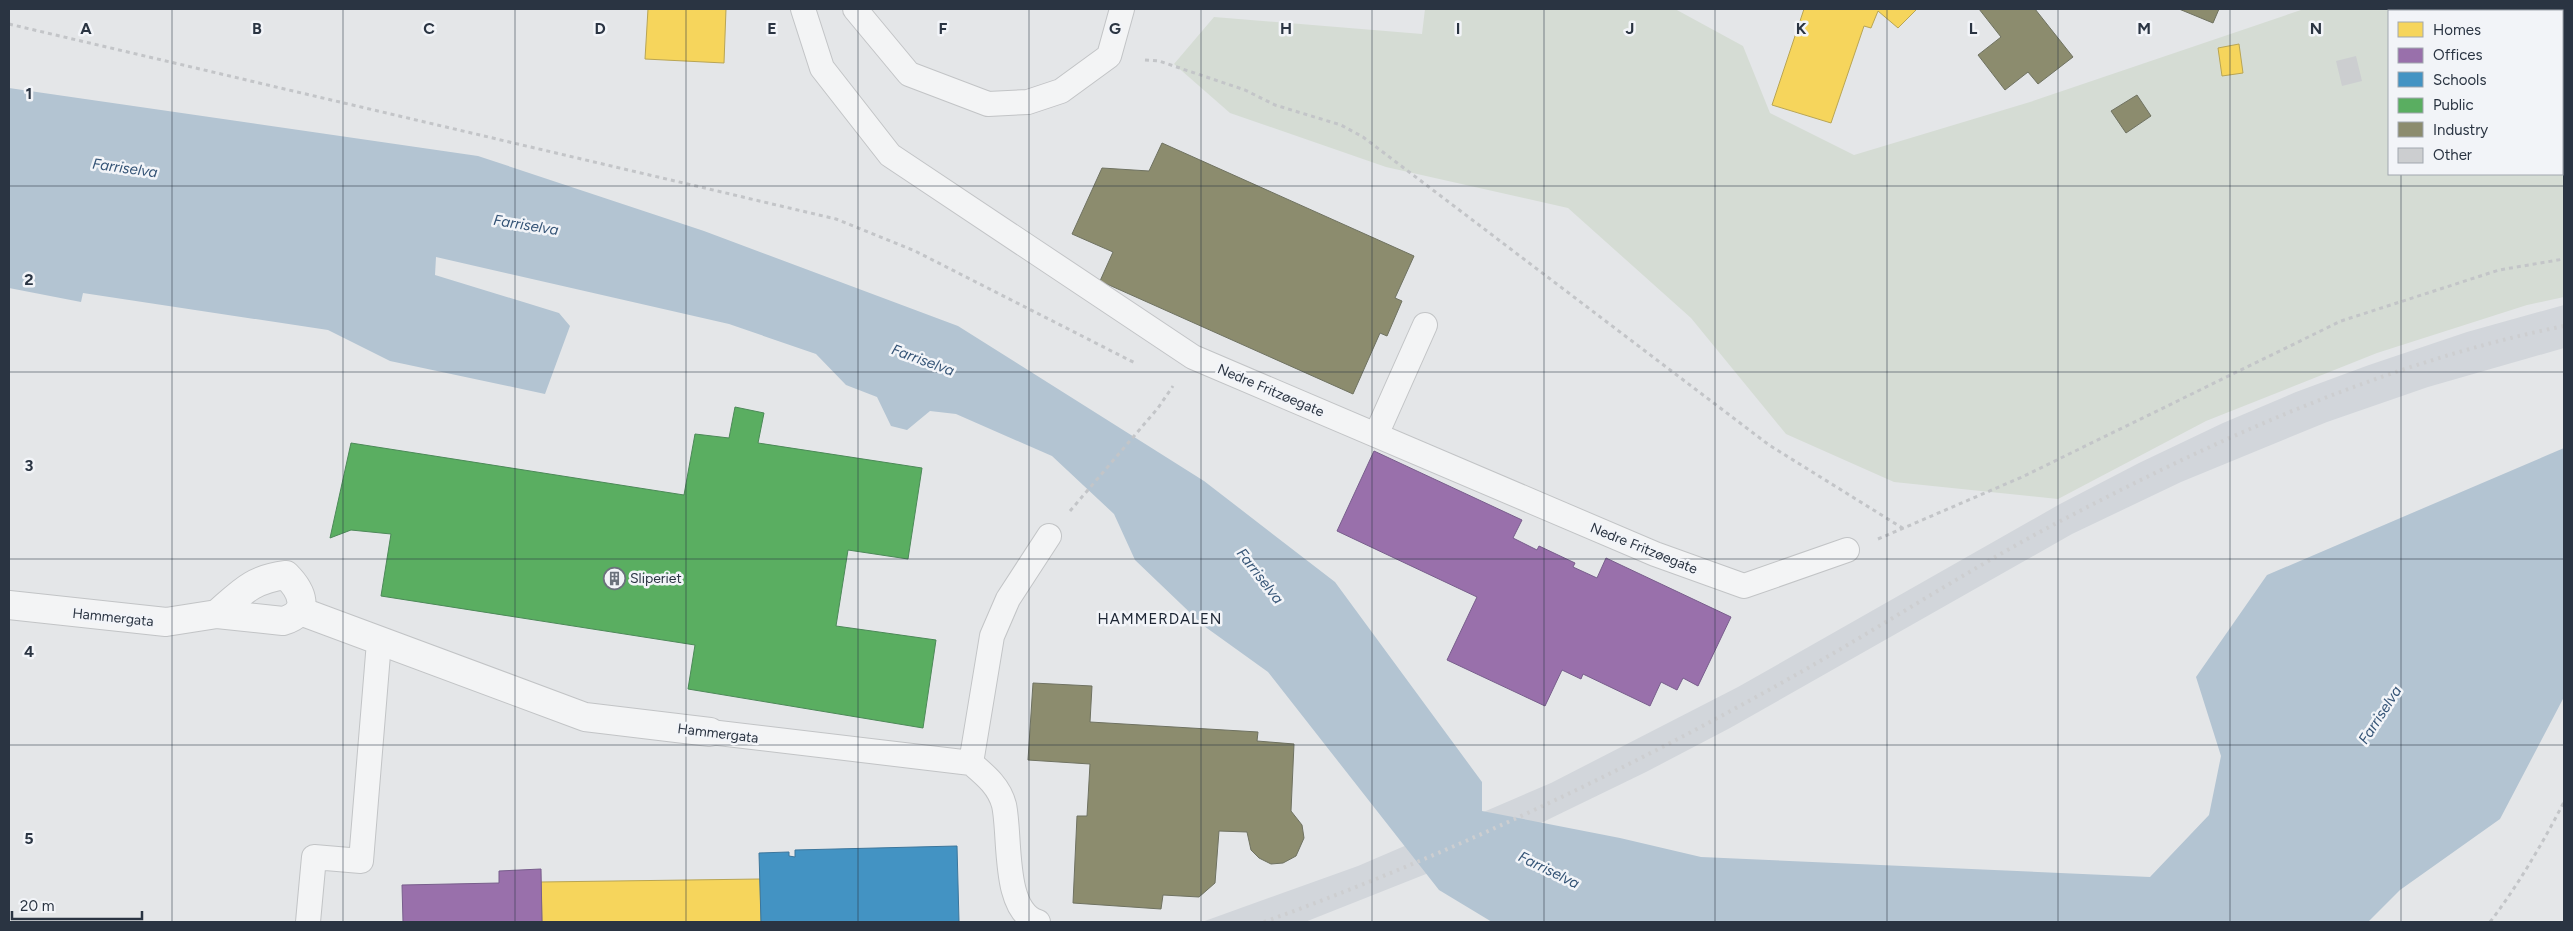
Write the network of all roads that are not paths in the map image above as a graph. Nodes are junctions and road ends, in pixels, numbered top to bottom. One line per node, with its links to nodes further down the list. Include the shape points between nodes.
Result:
1 (803, 9): 5 (lane, Nedre Fritzøegate, via 822,68 890,155 1194,357)
2 (855, 9): 3 (lane, via 909,74 988,104 1028,102 1061,91 1109,56)
3 (1122, 9)
4 (1425, 325): 5 (lane)
5 (1376, 435): 7 (lane, Nedre Fritzøegate, via 1655,554 1744,586)
6 (1049, 536): 13 (lane, via 1008,599 992,636)
7 (1848, 550)
8 (9, 606): 10 (street, Hammergata, via 166,622)
9 (300, 611): 10 (street, Hammergata, via 284,621); 10 (street, via 302,602 286,575 266,577); 11 (street, Hammergata)
10 (217, 614)
11 (379, 642): 12 (street, Hammergata, via 584,716); 14 (lane, via 361,861 314,857)
12 (710, 732): 13 (lane, Hammergata)
13 (971, 763): 15 (lane, via 992,780 1004,804 1014,898 1030,920)
14 (308, 922)
15 (1038, 922)

